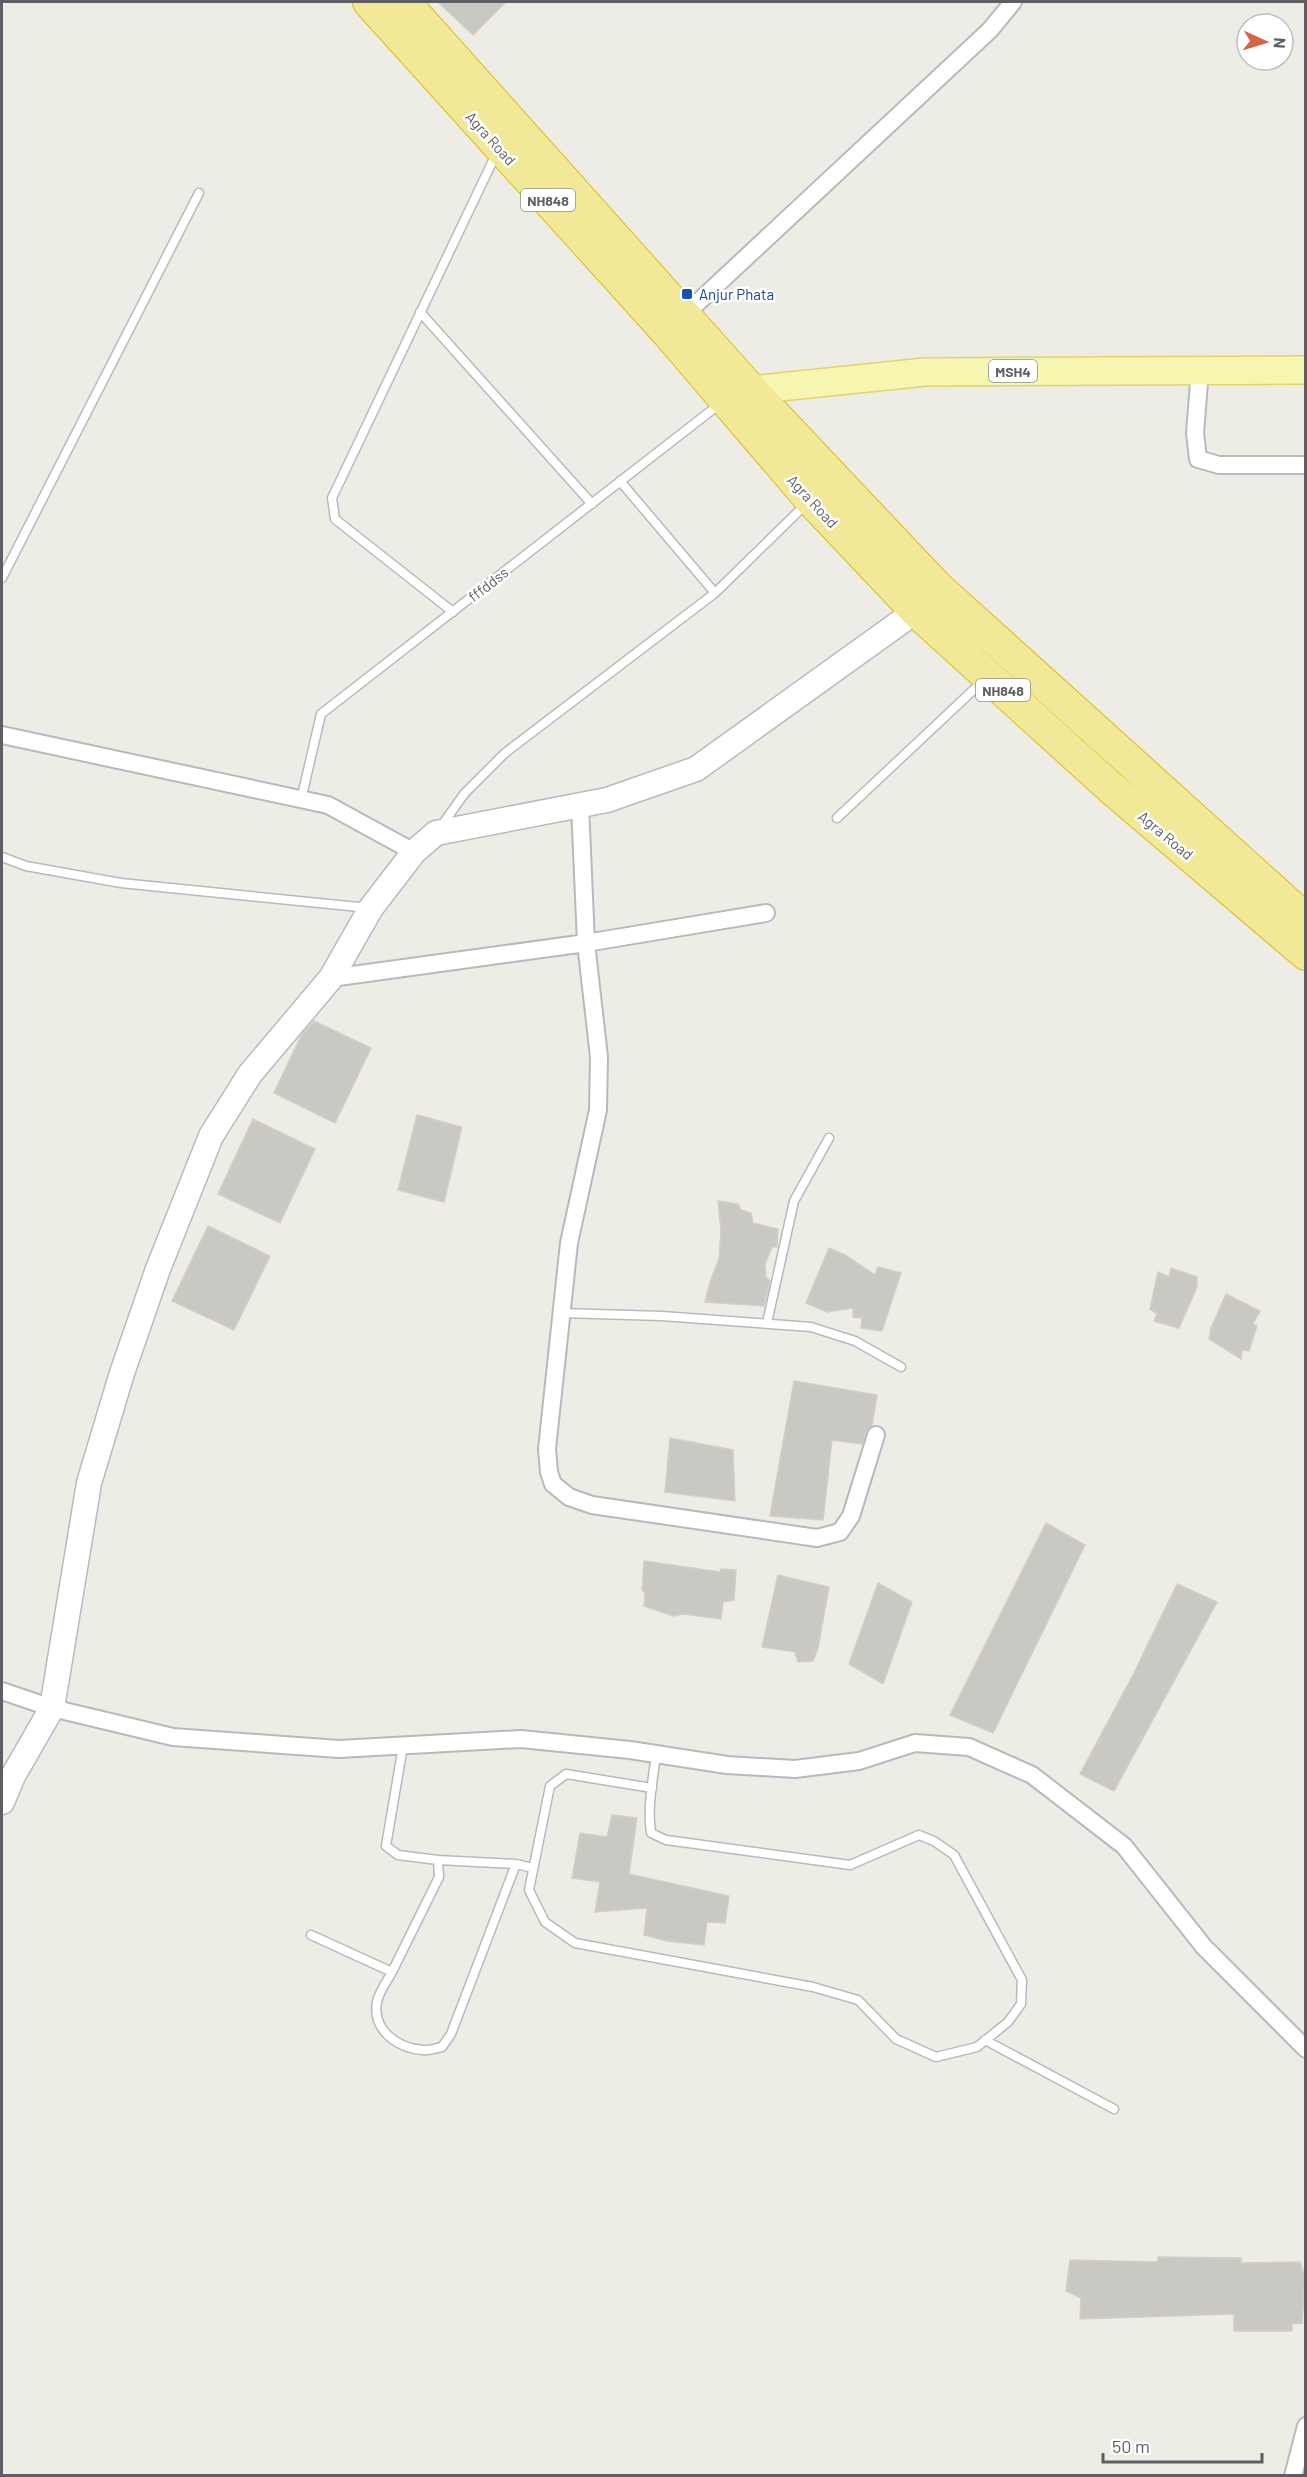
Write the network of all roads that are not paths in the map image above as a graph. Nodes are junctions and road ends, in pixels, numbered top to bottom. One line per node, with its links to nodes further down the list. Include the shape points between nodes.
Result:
1 (369, 2): 4 (highway, Agra Road / NH848)
2 (404, 2): 7 (highway, NH848)
3 (1013, 2): 7 (street, via 990,30)
4 (500, 147): 6 (lane); 7 (highway, Agra Road / NH848)
5 (198, 193): 15 (lane)
6 (420, 312): 14 (lane); 19 (lane, via 332,498 335,519)
7 (676, 324): 10 (highway, NH848)
8 (1200, 370): 9 (main road, MSH4); 10 (main road, MSH4, via 925,372); 11 (street, via 1195,433 1198,459 1219,465)
9 (1305, 370)
10 (738, 395): 12 (lane, fffddss); 13 (highway, Agra Road / NH848); 16 (highway, Agra Road / NH848)
11 (1305, 465)
12 (620, 481): 14 (lane, fffddss); 17 (lane)
13 (810, 500): 17 (lane); 18 (highway, Agra Road / NH848)
14 (592, 504): 19 (lane, fffddss)
15 (2, 578)
16 (936, 586): 18 (street); 30 (highway, Agra Road / NH848)
17 (715, 593): 25 (lane, via 505,753 464,794)
18 (916, 611): 20 (highway, Agra Road / NH848); 23 (street, via 696,769 607,800)
19 (453, 612): 22 (lane, fffddss, via 321,714)
20 (988, 676): 24 (lane); 32 (highway, Agra Road / NH848, via 1111,788)
21 (2, 735): 22 (street)
22 (301, 800): 26 (street, via 328,805)
23 (580, 805): 25 (street); 31 (street)
24 (837, 818)
25 (436, 833): 26 (street)
26 (414, 852): 28 (street)
27 (2, 857): 28 (lane, via 26,866 121,883)
28 (371, 908): 33 (street)
29 (766, 913): 31 (street)
30 (1305, 920)
31 (586, 943): 33 (street); 35 (street, via 599,1056 598,1110 568,1242)
32 (1305, 954)
33 (331, 978): 40 (street, via 250,1074 211,1136 158,1269 89,1483)
34 (829, 1138): 36 (lane, via 794,1201)
35 (560, 1313): 36 (lane); 38 (street, via 547,1449 553,1484 569,1497 592,1505 817,1538 840,1532 851,1516)
36 (767, 1323): 37 (lane, via 811,1327 855,1341)
37 (901, 1367)
38 (876, 1436)
39 (2, 1691): 40 (street)
40 (52, 1708): 41 (street, via 173,1737 339,1749); 44 (street)
41 (403, 1746): 42 (street, via 521,1739); 45 (lane, via 386,1846 398,1855)
42 (656, 1754): 43 (lane); 51 (street, via 727,1765 795,1769 859,1761 915,1743 969,1748 1032,1775 1124,1846 1204,1947)
43 (652, 1788): 47 (lane, via 566,1774 550,1786); 50 (lane, via 648,1815 651,1833 666,1840 849,1865 919,1835 954,1855 1022,1980 1021,2004 1008,2022)
44 (2, 1802)
45 (438, 1860): 46 (lane); 49 (lane, via 439,1877)
46 (516, 1864): 47 (lane); 49 (lane, via 451,2034 442,2047 424,2050 383,2032 376,2018 377,2000)
47 (533, 1868): 50 (lane, via 529,1890 545,1922 575,1943 813,1987 858,2000 896,2039 936,2057 977,2047)
48 (311, 1935): 49 (lane)
49 (392, 1972)
50 (985, 2040): 52 (lane)
51 (1305, 2049)
52 (1114, 2109)
53 (1305, 2426): 54 (street)
54 (1293, 2475)

